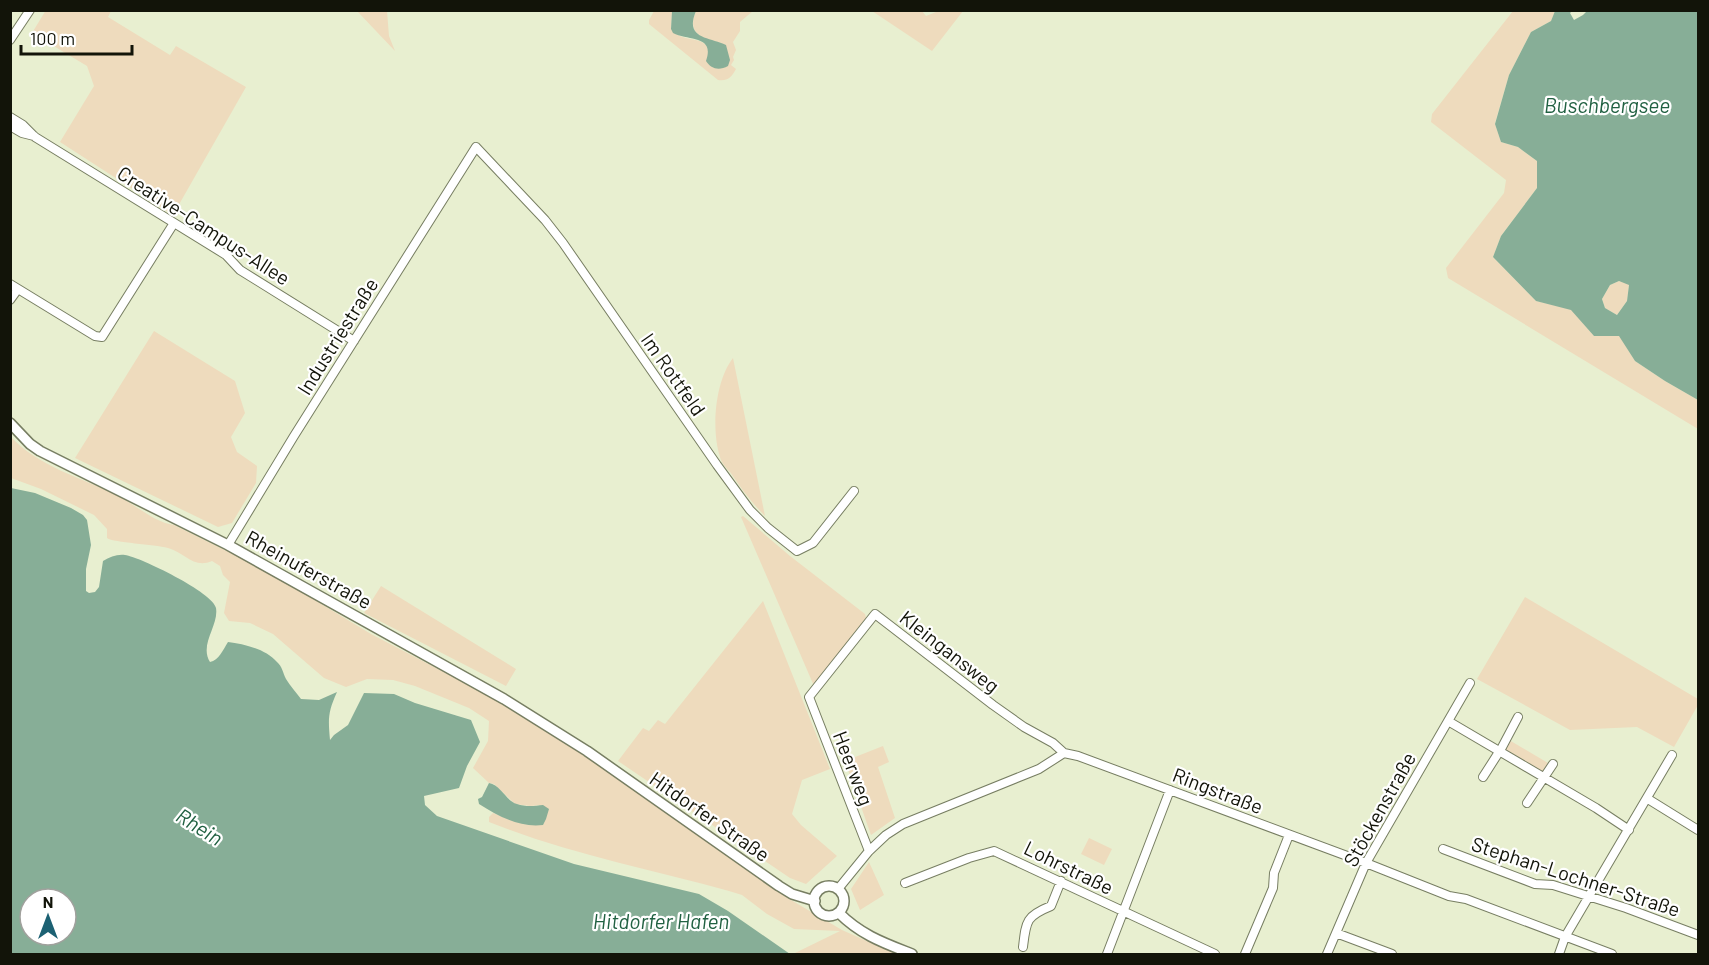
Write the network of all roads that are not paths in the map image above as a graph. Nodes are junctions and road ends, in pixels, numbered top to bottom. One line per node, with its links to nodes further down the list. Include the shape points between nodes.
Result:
1 (30, 10): 2 (street)
2 (10, 40)
3 (10, 117): 5 (street, Creative-Campus-Allee)
4 (10, 126): 5 (street, Creative-Campus-Allee)
5 (35, 137): 7 (street, Creative-Campus-Allee)
6 (476, 147): 10 (street, Industriestraße); 12 (street, Im Rottfeld, via 563,243 717,465 768,528 797,551 813,543)
7 (174, 223): 8 (street, via 102,337); 10 (street, Creative-Campus-Allee, via 226,255 240,270)
8 (14, 287): 9 (street)
9 (10, 300)
10 (354, 341): 13 (street, Industriestraße)
11 (10, 423): 13 (street, Rheinuferstraße, via 40,451)
12 (854, 491)
13 (228, 545): 19 (street, Rheinuferstraße, via 504,699)
14 (1470, 683): 17 (street, Stöckenstraße)
15 (809, 697): 20 (street, Kleingansweg, via 875,614 993,705); 32 (street, Heerweg)
16 (1518, 717): 18 (street)
17 (1448, 721): 18 (street); 33 (street, Stöckenstraße)
18 (1499, 751): 23 (street); 24 (street)
19 (589, 753): 38 (street, Hitdorfer Straße, via 779,886)
20 (1064, 753): 25 (street, Ringstraße); 32 (street, via 1039,769 903,824)
21 (1672, 755): 26 (street)
22 (1552, 764): 24 (street)
23 (1483, 777)
24 (1544, 777): 27 (street); 28 (street)
25 (1170, 790): 30 (street, Ringstraße); 39 (street)
26 (1648, 799): 28 (street); 29 (street)
27 (1527, 803)
28 (1629, 830): 37 (street)
29 (1698, 830)
30 (1289, 835): 33 (street, Ringstraße); 48 (street, via 1274,873 1273,888)
31 (1443, 849): 37 (street, Stephan-Lochner-Straße, via 1535,884 1553,885)
32 (869, 851): 36 (street)
33 (1366, 863): 41 (street, Stöckenstraße); 43 (street, Ringstraße)
34 (1061, 881): 35 (street, Lohrstraße, via 994,851); 39 (street, Lohrstraße); 44 (street, via 1051,906 1029,919)
35 (905, 883)
36 (838, 889): 38 (street, via 825,888); 40 (street, via 844,898)
37 (1590, 897): 42 (street, Stephan-Lochner-Straße); 43 (street)
38 (814, 901): 40 (street, via 824,915)
39 (1123, 912): 46 (street); 47 (street, Lohrstraße)
40 (839, 913): 45 (street, via 862,932)
41 (1336, 933): 49 (street, Stöckenstraße); 50 (street)
42 (1698, 935)
43 (1565, 937): 51 (street); 52 (street, Ringstraße)
44 (1023, 947)
45 (912, 954)
46 (1107, 954)
47 (1215, 954)
48 (1245, 954)
49 (1327, 954)
50 (1392, 954)
51 (1559, 954)
52 (1612, 954)

